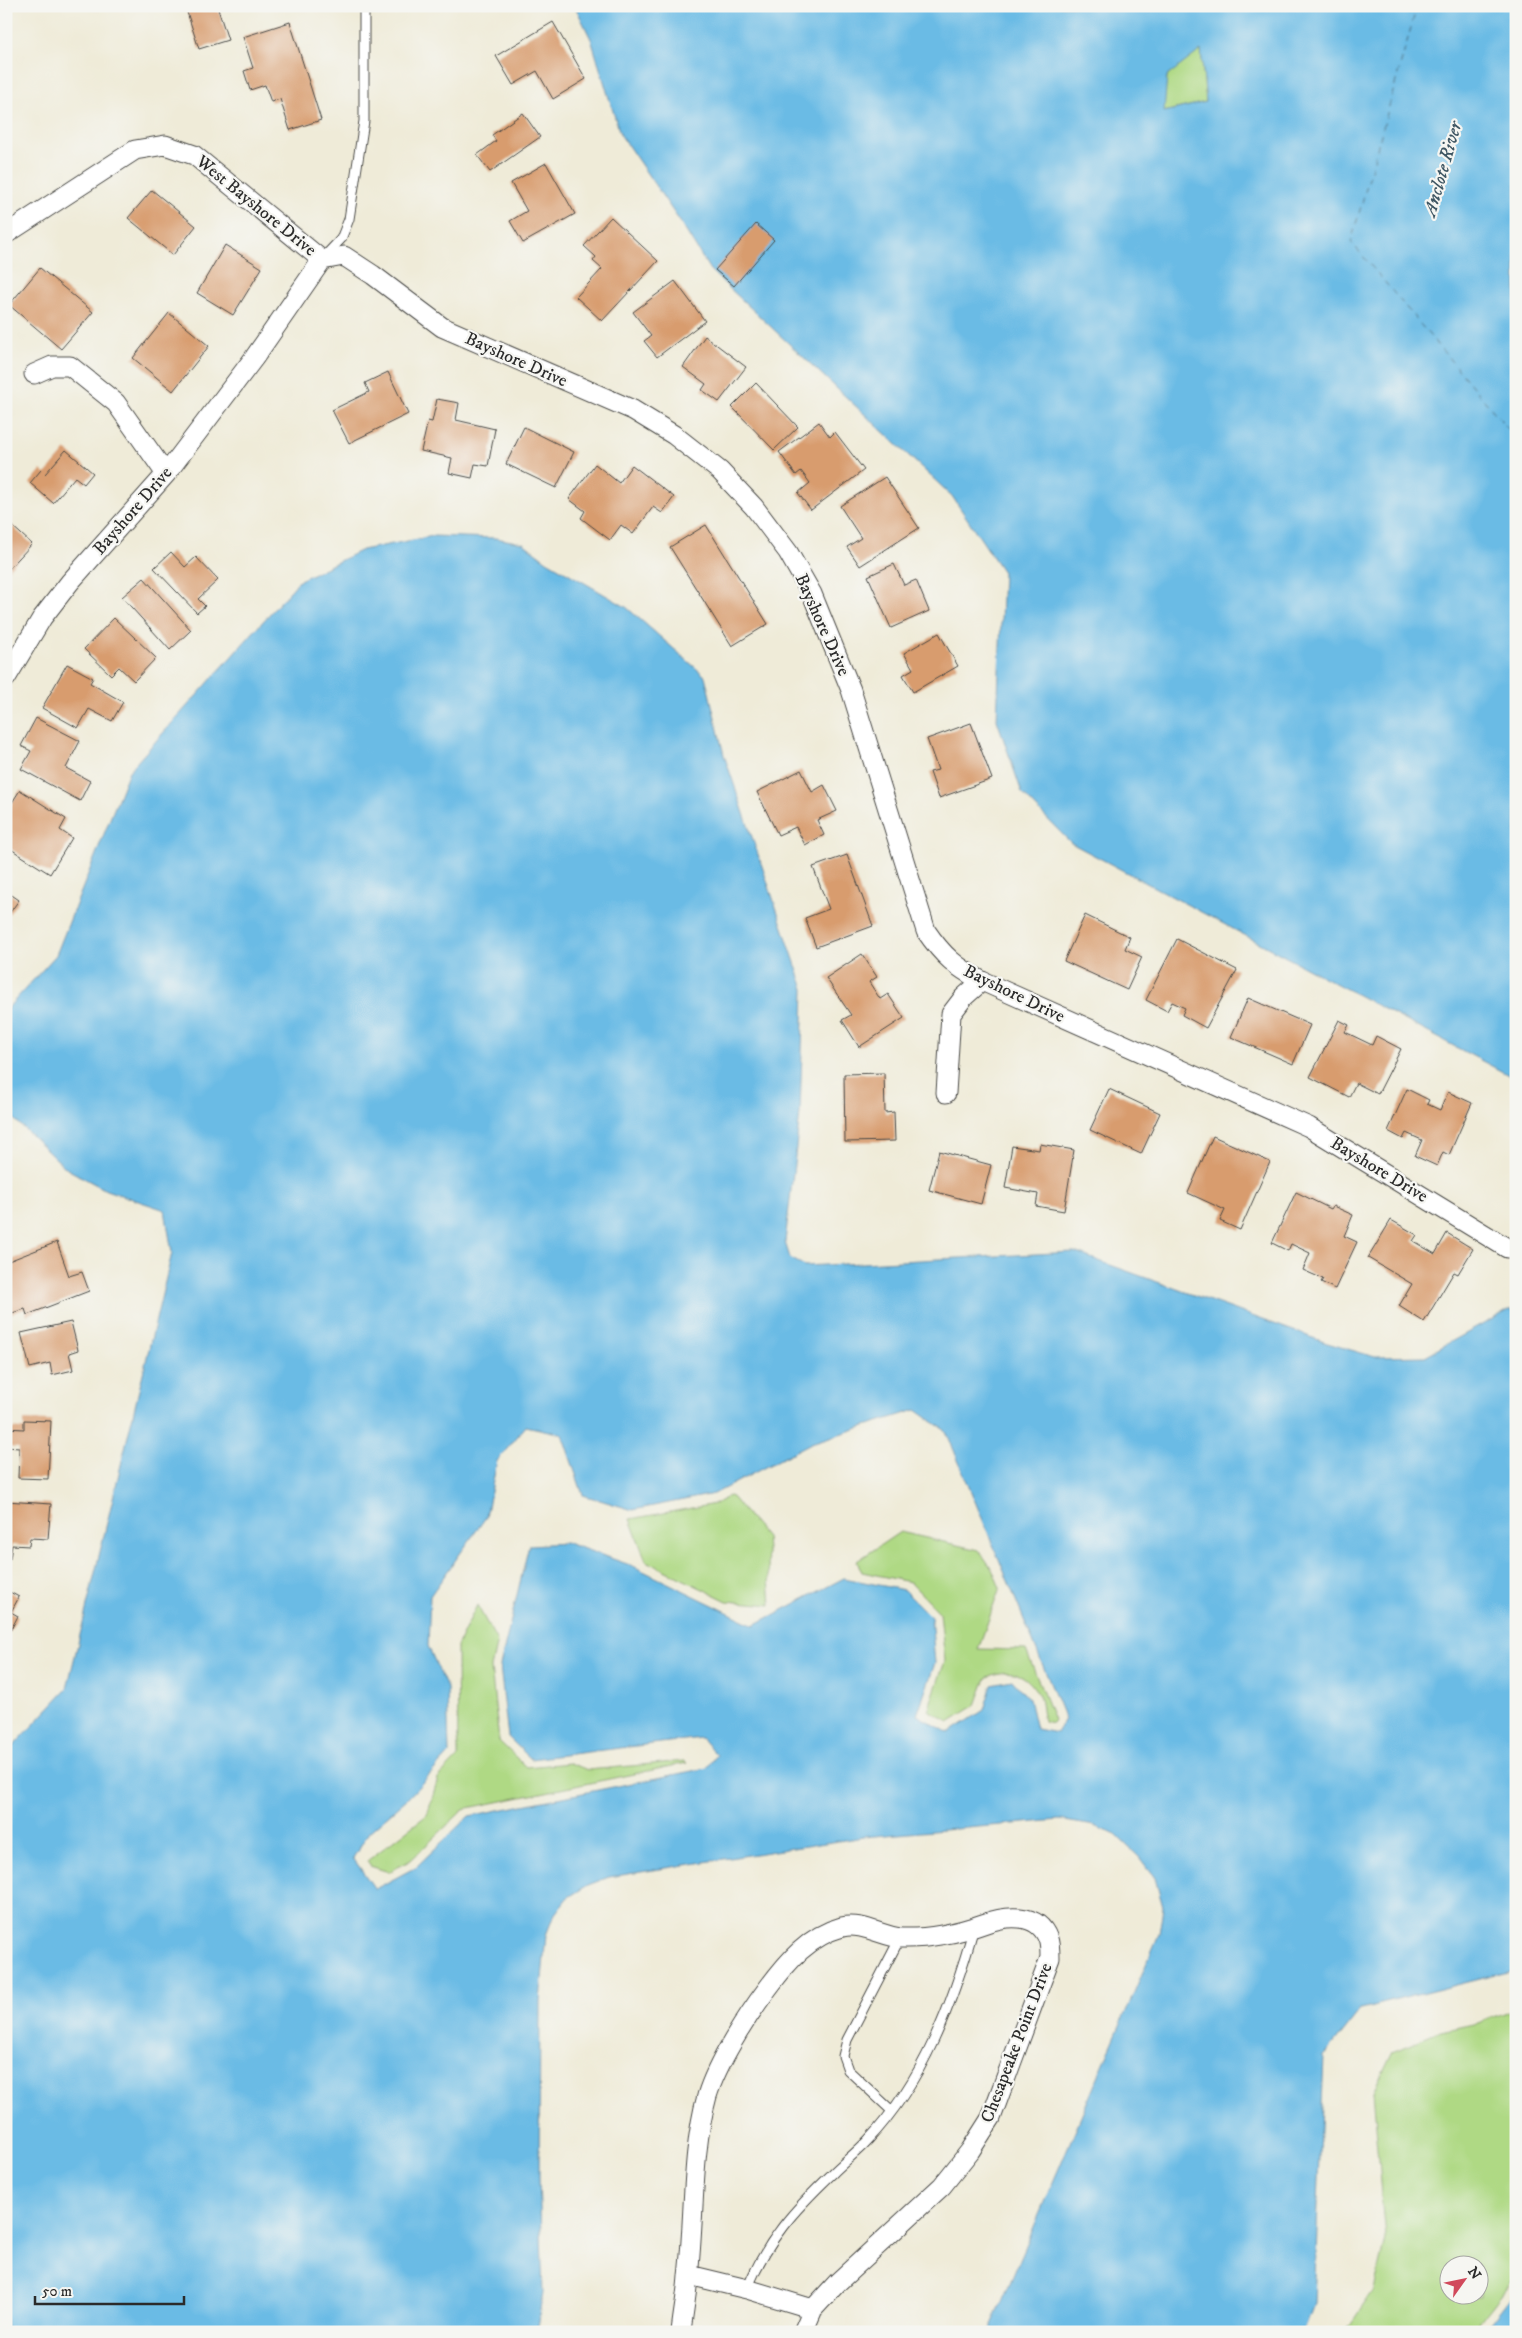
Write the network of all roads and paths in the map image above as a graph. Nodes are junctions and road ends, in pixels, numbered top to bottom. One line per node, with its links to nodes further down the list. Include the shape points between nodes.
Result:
1 (364, 6): 3 (lane, via 364,121 349,219 341,238)
2 (6, 234): 3 (street, West Bayshore Drive, via 135,150 165,145 194,155)
3 (322, 260): 5 (street, Bayshore Drive, via 254,358); 7 (street, Bayshore Drive, via 344,256 442,327 633,410 674,435 720,471 754,506 788,552 812,594 851,690 926,931 940,953 962,971)
4 (34, 374): 5 (street, via 52,366 70,366 116,403)
5 (166, 474): 6 (street, Bayshore Drive, via 70,582 42,618)
6 (6, 678)
7 (982, 981): 8 (street, via 964,997 952,1014); 9 (street, Bayshore Drive, via 1309,1127)
8 (946, 1093)
9 (1507, 1248)
10 (974, 1927): 11 (street, Chesapeake Point Drive); 12 (lane, via 960,1976 937,2033); 15 (street, Chesapeake Point Drive, via 998,1918 1020,1917 1038,1925 1048,1939 1050,1958 991,2118 942,2186 863,2258)
11 (900, 1938): 12 (lane, via 847,2040 843,2056 848,2070); 13 (street, Chesapeake Point Drive, via 844,1927 817,1937 786,1963 761,1997 727,2053 708,2094 699,2136)
12 (892, 2112): 14 (lane, via 868,2141 801,2204 776,2234)
13 (688, 2276): 14 (street); 16 (street, Chesapeake Point Drive)
14 (747, 2289): 15 (street)
15 (813, 2310): 17 (street, Chesapeake Point Drive)
16 (681, 2332)
17 (803, 2332)

